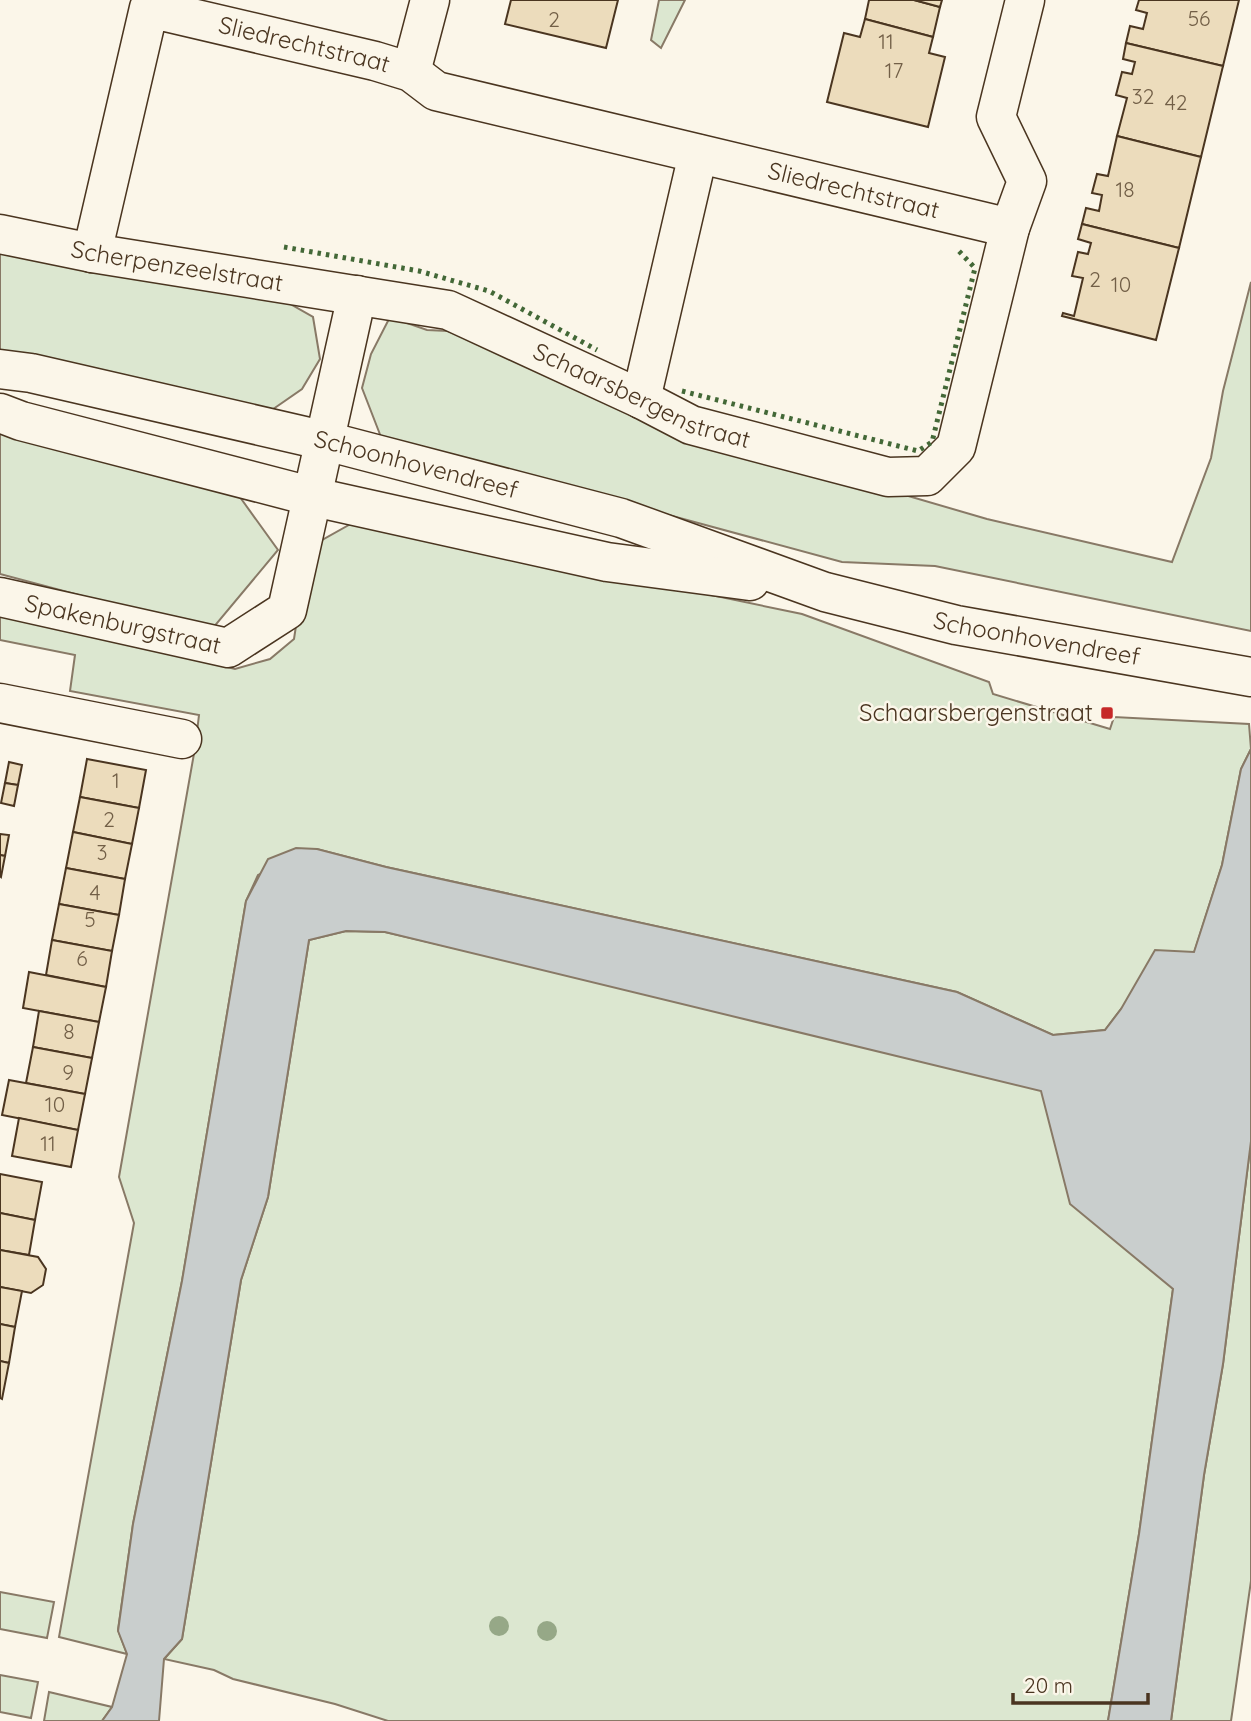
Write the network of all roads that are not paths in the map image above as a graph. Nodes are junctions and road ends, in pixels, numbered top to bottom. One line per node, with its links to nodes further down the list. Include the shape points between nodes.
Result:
1 (430, 0): 3 (street)
2 (1024, 0): 5 (street, Schaarsbergenstraat, via 996,117 1027,181)
3 (411, 72): 4 (street, Sliedrechtstraat, via 436,91); 7 (street, Sliedrechtstraat, via 149,8)
4 (698, 154): 5 (street, Sliedrechtstraat); 10 (street)
5 (1010, 228): 10 (street, Schaarsbergenstraat, via 956,447 927,476 888,477 691,425)
6 (0, 234): 7 (street, Scherpenzeelstraat)
7 (92, 253): 8 (street, Scherpenzeelstraat)
8 (357, 295): 10 (street, Schaarsbergenstraat, via 448,310); 12 (street, Spakenburgstraat)
9 (0, 369): 12 (street, Schoonhovendreef)
10 (641, 399)
11 (0, 413): 13 (street, Schoonhovendreef)
12 (326, 440): 13 (street, Spakenburgstraat); 14 (street, Schoonhovendreef, via 621,518)
13 (314, 497): 14 (street, Schoonhovendreef, via 607,562); 15 (street, Spakenburgstraat, via 287,610 228,648)
14 (825, 592): 16 (street, Schoonhovendreef, via 957,625)
15 (0, 597)
16 (1251, 677)
17 (0, 703): 18 (street)
18 (182, 739)

